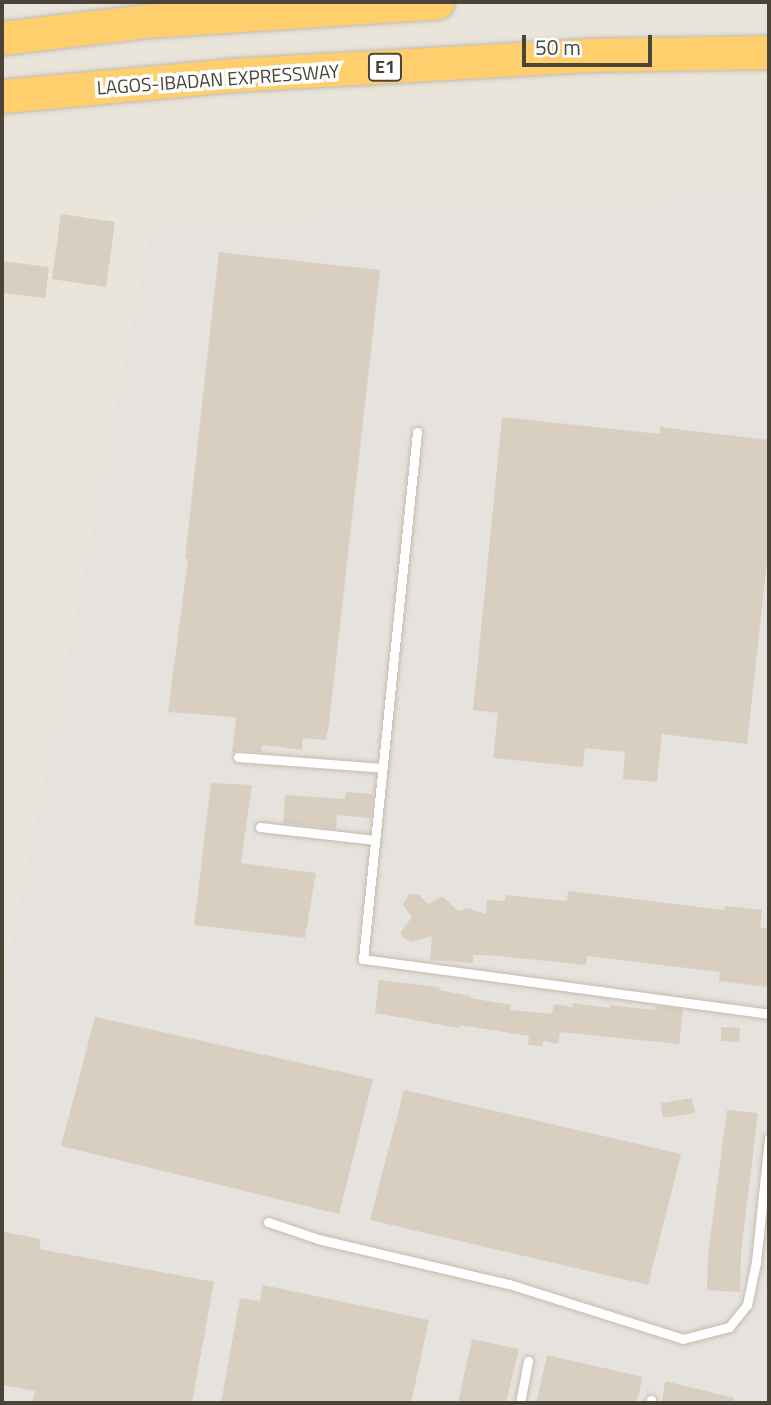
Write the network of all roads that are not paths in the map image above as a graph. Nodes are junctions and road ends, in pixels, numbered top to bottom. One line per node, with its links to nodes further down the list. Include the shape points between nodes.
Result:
1 (437, 2): 2 (highway)
2 (248, 8): 3 (highway)
3 (2, 38)
4 (769, 52): 5 (highway, LAGOS-IBADAN EXPRESSWAY / E1, via 587,55 232,75)
5 (2, 96)
6 (417, 432): 8 (lane)
7 (238, 757): 8 (lane)
8 (383, 768): 10 (lane)
9 (260, 828): 10 (lane)
10 (375, 840): 11 (lane, via 363,959)
11 (769, 1014)
12 (769, 1139): 13 (lane, via 747,1305 729,1327 683,1339 509,1284 318,1239)
13 (268, 1222)
14 (528, 1361): 15 (lane)
15 (520, 1403)

